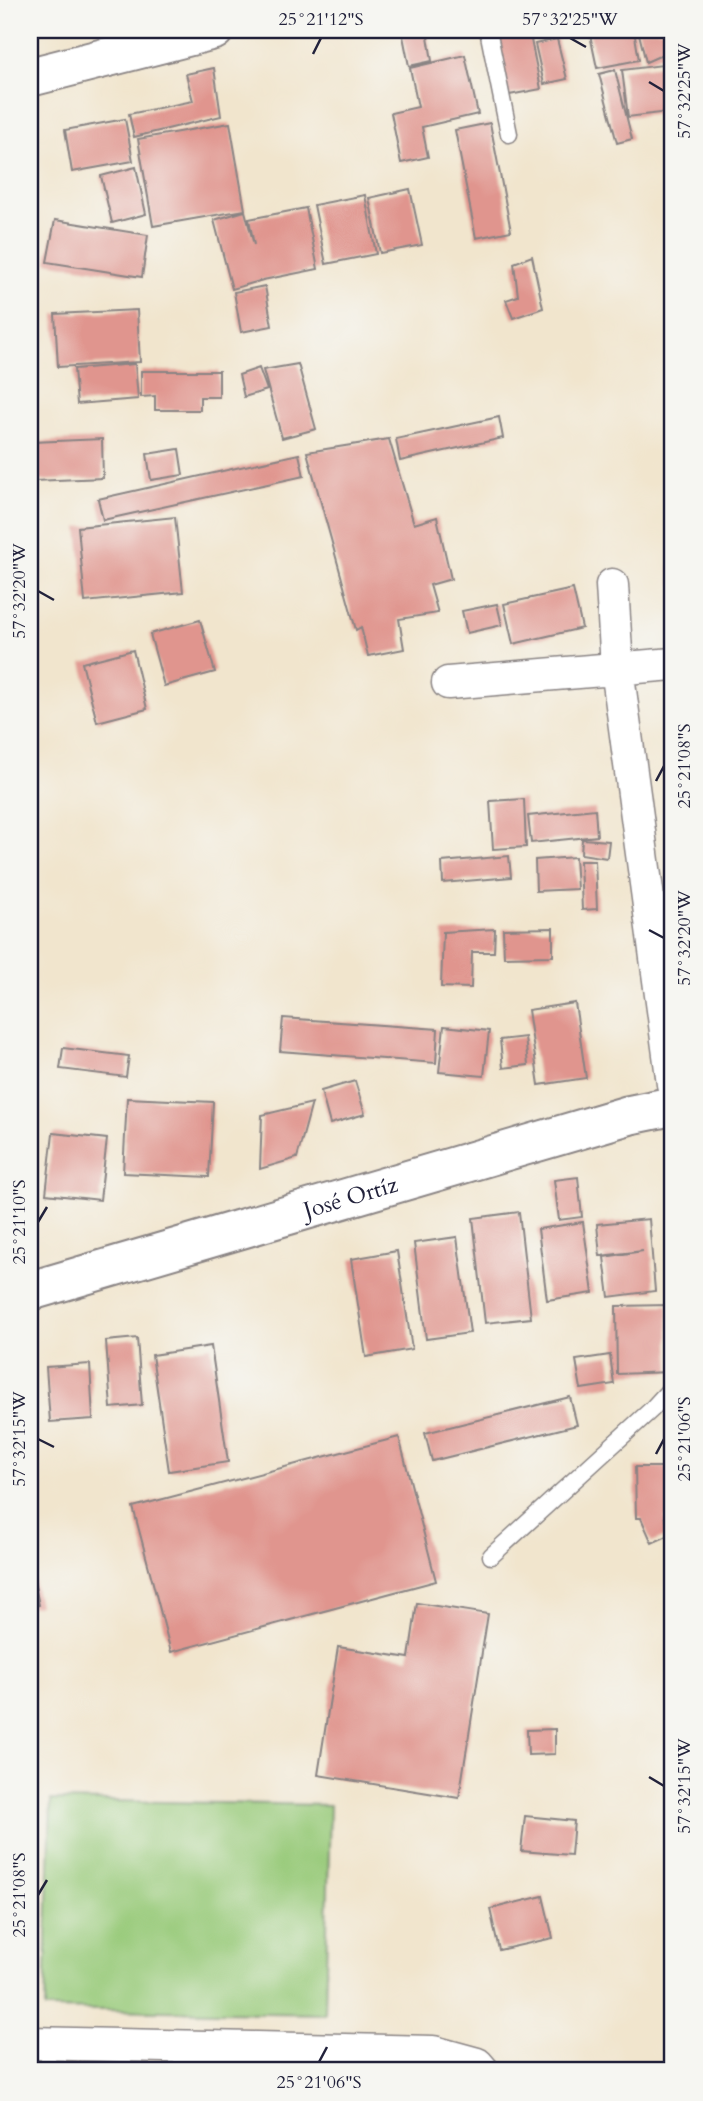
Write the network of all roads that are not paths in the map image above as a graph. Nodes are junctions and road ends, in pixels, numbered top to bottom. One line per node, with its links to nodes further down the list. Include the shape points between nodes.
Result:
1 (214, 30): 3 (street)
2 (488, 30): 4 (lane)
3 (30, 77)
4 (509, 134)
5 (612, 585): 7 (street)
6 (673, 664): 7 (street)
7 (617, 668): 8 (street); 9 (street)
8 (448, 683)
9 (673, 1084)
10 (673, 1106): 11 (street, José Ortíz, via 616,1118)
11 (30, 1291)
12 (673, 1386): 13 (lane)
13 (491, 1556)
14 (30, 2043): 15 (street)
15 (97, 2059): 16 (street, via 433,2052 477,2064)
16 (483, 2071)

